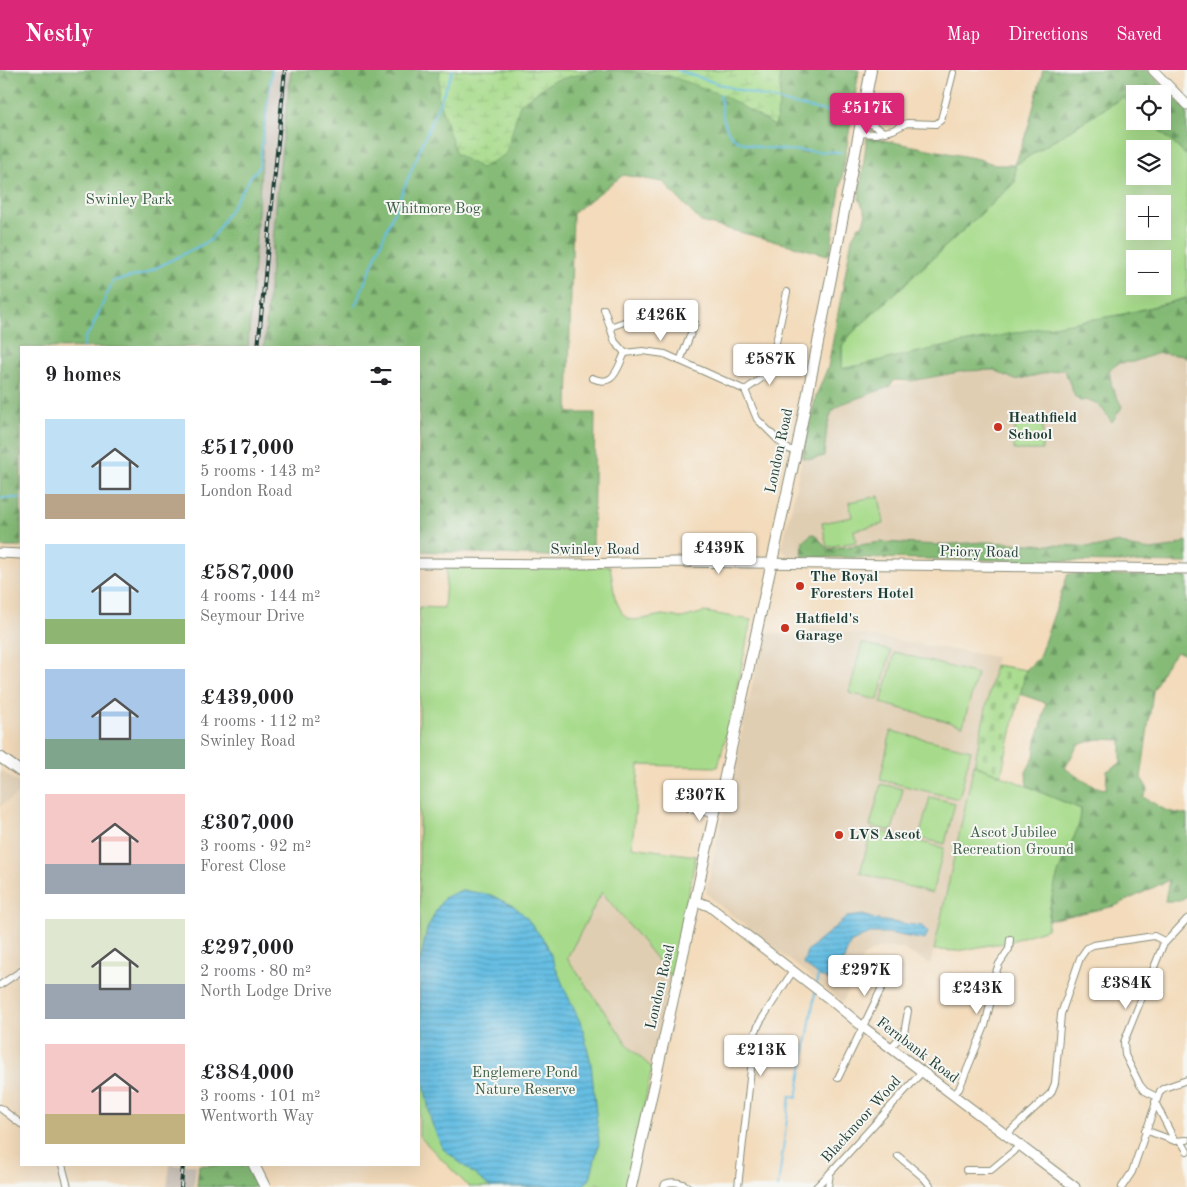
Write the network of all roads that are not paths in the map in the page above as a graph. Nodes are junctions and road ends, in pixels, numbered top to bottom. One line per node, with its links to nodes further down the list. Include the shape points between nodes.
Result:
1 (871, 70): 5 (main road, London Road)
2 (1152, 70): 4 (main road)
3 (953, 72): 6 (street, via 941,120)
4 (1187, 105)
5 (862, 119): 8 (street); 9 (main road, London Road)
6 (936, 124): 7 (street); 8 (street, via 907,123)
7 (945, 128)
8 (884, 132): 9 (street)
9 (859, 133): 19 (main road, London Road)
10 (787, 292): 18 (street, via 772,362 762,378)
11 (604, 309): 14 (street)
12 (645, 322): 14 (street, via 627,321)
13 (696, 323): 16 (street)
14 (610, 327): 15 (street, via 615,342)
15 (625, 353): 16 (street, via 656,352); 17 (street, via 613,378 599,381)
16 (680, 361): 18 (street)
17 (592, 378)
18 (746, 390): 19 (street, via 757,419 786,448)
19 (796, 452): 23 (main road, London Road)
20 (0, 553): 21 (main road)
21 (20, 554)
22 (420, 563): 23 (main road, Swinley Road)
23 (772, 564): 24 (main road, Priory Road); 28 (main road, London Road)
24 (1187, 569)
25 (0, 757): 26 (main road)
26 (20, 771)
27 (690, 809): 28 (street)
28 (714, 814): 29 (main road, London Road)
29 (696, 900): 33 (main road, Fernbank Road, via 709,906); 61 (main road, London Road)
30 (1187, 919): 32 (street)
31 (1010, 939): 45 (street, via 1009,949 993,980 985,1026 958,1089)
32 (1163, 945): 46 (street, via 1124,1042 1125,1054 1140,1085); 50 (street, via 1162,940 1154,936 1093,944 1087,948 1080,958 1061,1014 1056,1083 1051,1093)
33 (793, 971): 38 (main road, Fernbank Road); 40 (street, via 758,1026)
34 (20, 972): 36 (street)
35 (887, 977): 38 (street)
36 (0, 985)
37 (908, 1011): 39 (street, via 904,1033)
38 (863, 1027): 39 (main road, Fernbank Road); 43 (street)
39 (892, 1047): 42 (main road, Fernbank Road)
40 (752, 1060): 41 (street); 64 (street)
41 (782, 1063)
42 (922, 1072): 45 (main road, Fernbank Road); 58 (street, Blackmoor Wood)
43 (838, 1078)
44 (1187, 1080): 46 (street, via 1164,1088)
45 (952, 1095): 50 (main road, Fernbank Road)
46 (1156, 1099): 49 (street); 51 (street)
47 (0, 1108): 48 (street)
48 (20, 1123)
49 (1145, 1130): 51 (street); 69 (street, via 1132,1172)
50 (1006, 1135): 52 (main road, Fernbank Road)
51 (1181, 1141): 53 (street)
52 (1020, 1146): 57 (street, via 992,1170); 68 (main road, Fernbank Road)
53 (1187, 1151)
54 (898, 1156): 67 (street)
55 (62, 1166): 59 (street)
56 (254, 1166): 60 (main road)
57 (966, 1170)
58 (830, 1173): 65 (street); 66 (street, Blackmoor Wood)
59 (68, 1187)
60 (265, 1187)
61 (631, 1187)
62 (664, 1187): 63 (street, via 670,1182)
63 (688, 1187)
64 (738, 1187)
65 (816, 1187)
66 (828, 1187)
67 (930, 1187)
68 (1075, 1187)
69 (1122, 1187)

